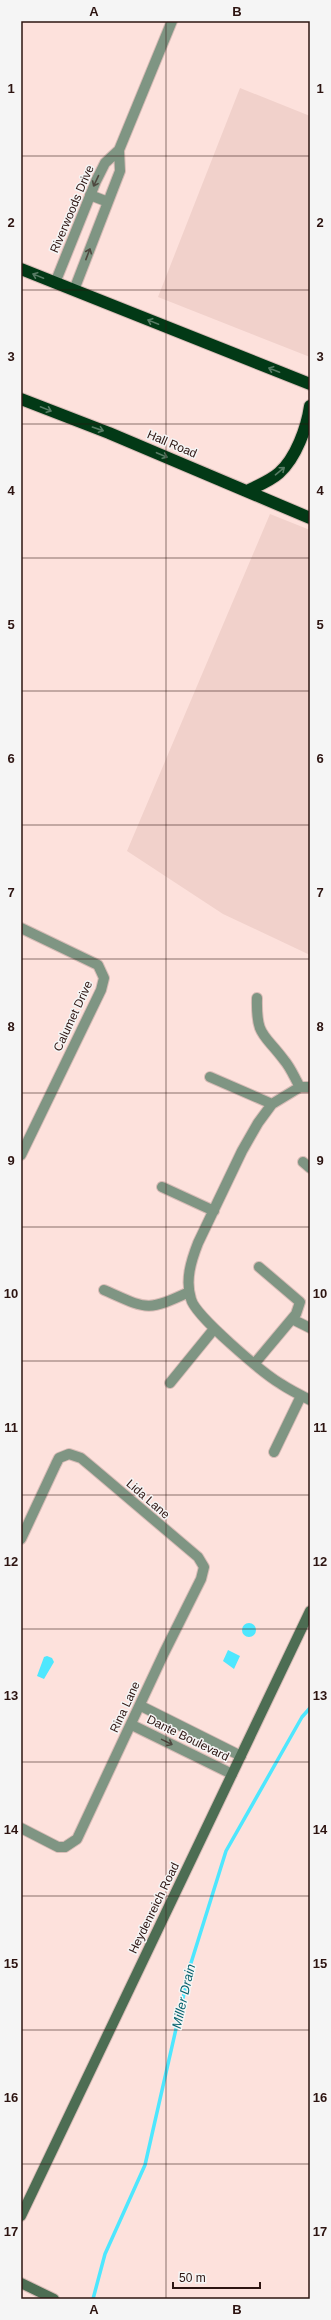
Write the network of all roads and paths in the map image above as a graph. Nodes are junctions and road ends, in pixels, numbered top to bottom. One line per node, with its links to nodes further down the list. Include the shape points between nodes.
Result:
1 (172, 21): 2 (street, Riverwoods Drive)
2 (119, 150): 3 (street, Riverwoods Drive, one-way to 3, via 105,163); 4 (street, Riverwoods Drive, via 120,171)
3 (90, 195): 4 (street); 6 (street, Riverwoods Drive)
4 (108, 202): 7 (street, Riverwoods Drive, one-way to 4)
5 (21, 269): 6 (highway, one-way to 5)
6 (55, 283): 7 (highway)
7 (74, 290): 8 (highway, one-way to 7)
8 (308, 383): 10 (highway)
9 (21, 399): 11 (highway, Hall Road, one-way to 11)
10 (310, 406): 11 (highway, one-way to 10, via 278,474 285,467 292,457 309,416)
11 (247, 491): 12 (highway, Hall Road)
12 (310, 518)
13 (21, 928): 18 (street, Calumet Drive, via 98,965 104,978 101,990)
14 (257, 998): 16 (street, via 258,1027)
15 (210, 1077): 17 (street)
16 (305, 1087): 17 (street)
17 (272, 1104): 20 (street, via 242,1151)
18 (21, 1155)
19 (162, 1187): 20 (street)
20 (214, 1211): 23 (street, via 192,1257)
21 (259, 1267): 24 (street, via 300,1302)
22 (104, 1290): 23 (street, via 137,1305 152,1307)
23 (189, 1292): 26 (street, via 196,1309)
24 (292, 1319): 25 (street); 27 (street)
25 (310, 1328)
26 (214, 1329): 27 (street); 28 (street)
27 (255, 1363): 29 (street, via 280,1384)
28 (170, 1383)
29 (305, 1398): 30 (street)
30 (274, 1452)
31 (21, 1539): 32 (street, Lida Lane, via 56,1464 64,1455 69,1454 81,1458 198,1557 204,1567)
32 (203, 1573): 34 (street, Rina Lane)
33 (310, 1611): 36 (street, Heydenreich Road)
34 (141, 1706): 35 (street, Rina Lane); 36 (street, Dante Boulevard)
35 (132, 1724): 37 (street, Dante Boulevard, one-way to 37); 38 (street, Rina Lane, via 77,1839 65,1847 51,1845)
36 (241, 1756): 37 (street, Heydenreich Road)
37 (232, 1774): 39 (street, Heydenreich Road)
38 (21, 1828)
39 (21, 2216)
40 (21, 2283): 41 (street)
41 (54, 2299)

